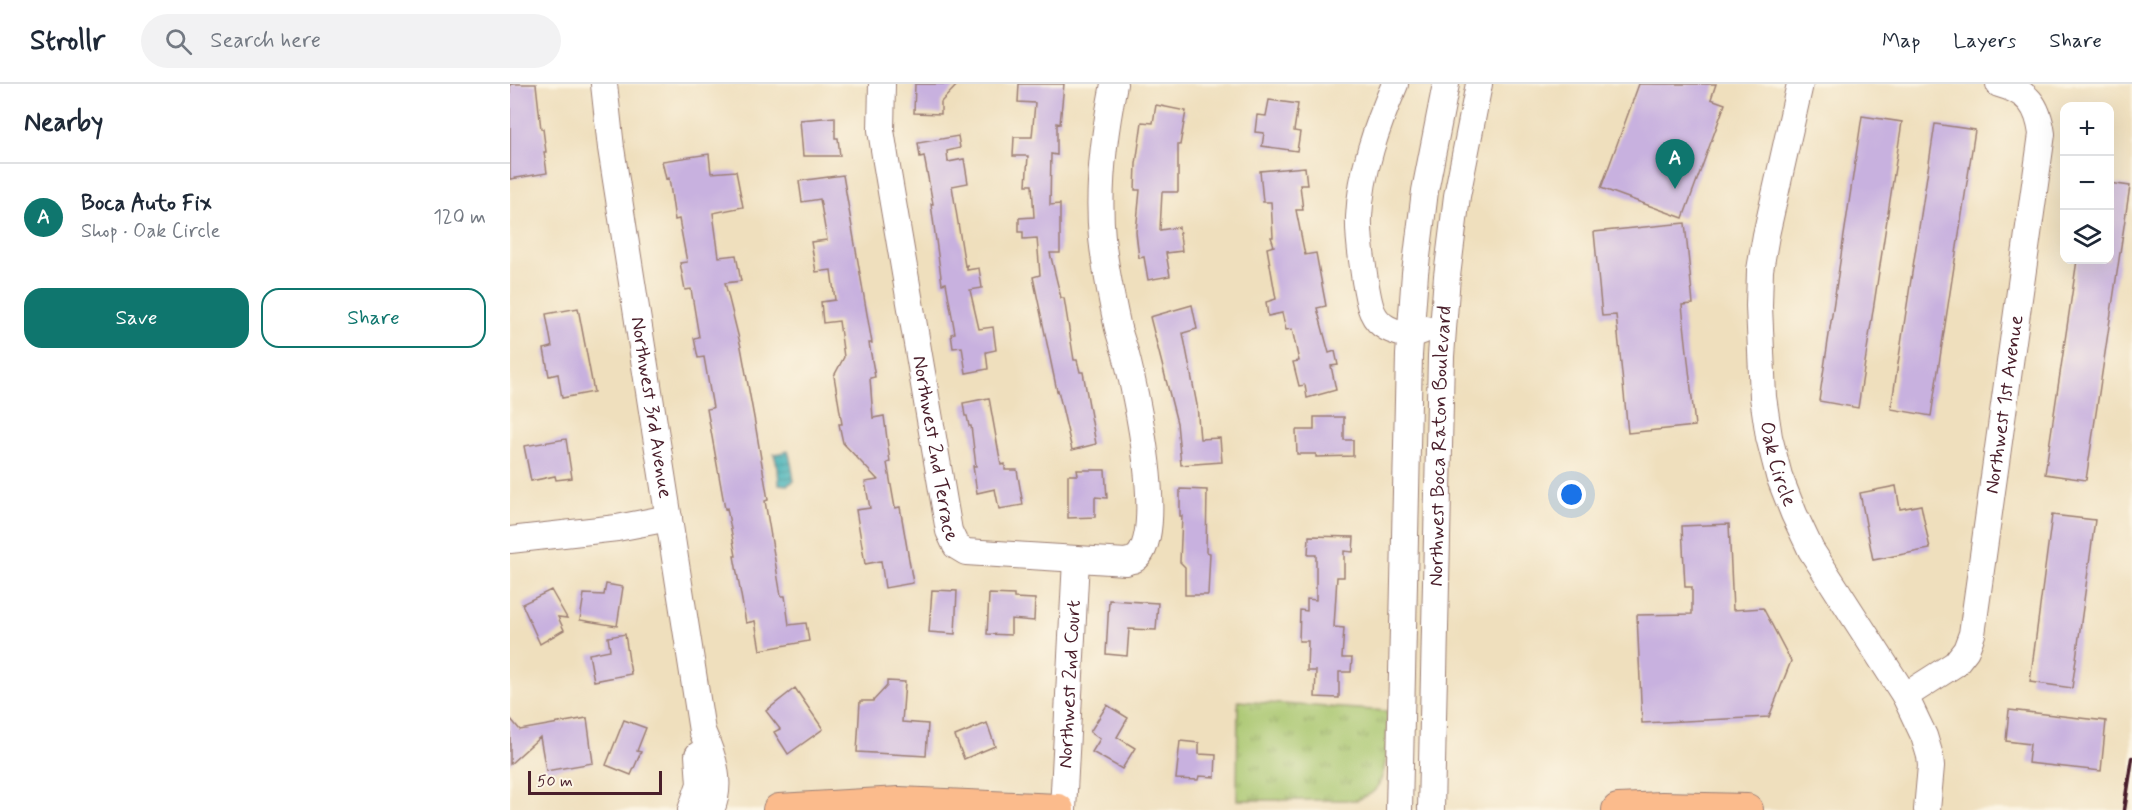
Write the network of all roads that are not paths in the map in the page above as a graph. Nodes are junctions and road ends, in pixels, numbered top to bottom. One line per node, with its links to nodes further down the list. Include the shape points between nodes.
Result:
1 (604, 84): 11 (street, Northwest 3rd Avenue)
2 (882, 84): 13 (street, Northwest 2nd Terrace, via 881,130 949,531 956,546 966,552)
3 (1114, 84): 13 (street, Northwest 2nd Terrace, via 1105,131 1102,238 1117,326 1142,431 1150,509 1147,535 1135,560)
4 (1395, 84): 10 (street, via 1366,170 1359,237 1373,317 1390,330)
5 (1446, 84): 10 (street, Northwest Boca Raton Boulevard, via 1425,191)
6 (1479, 84): 9 (street, Northwest Boca Raton Boulevard, via 1457,196)
7 (1800, 84): 14 (street, Oak Circle, via 1760,270 1763,397 1769,437 1783,485 1811,550)
8 (2008, 87): 14 (street, Northwest 1st Avenue, via 2031,101 2040,117 2042,134 1972,634 1955,664)
9 (1444, 313): 10 (street, via 1423,331); 24 (street, Northwest Boca Raton Boulevard)
10 (1410, 334): 23 (street, Northwest Boca Raton Boulevard)
11 (669, 518): 12 (street); 15 (street, Northwest 3rd Avenue)
12 (510, 540)
13 (1076, 560): 22 (street, Northwest 2nd Court)
14 (1905, 696): 27 (street, Oak Circle, via 1930,756)
15 (702, 731): 18 (street, Northwest 3rd Avenue, via 698,755 700,784); 19 (street, Northwest 3rd Avenue, via 715,774 716,794)
16 (894, 806): 20 (main road); 21 (main road)
17 (1682, 809): 25 (main road); 26 (main road)
18 (691, 810)
19 (711, 810)
20 (779, 810)
21 (1058, 810)
22 (1063, 810)
23 (1400, 810)
24 (1431, 810)
25 (1618, 810)
26 (1747, 810)
27 (1927, 810)

